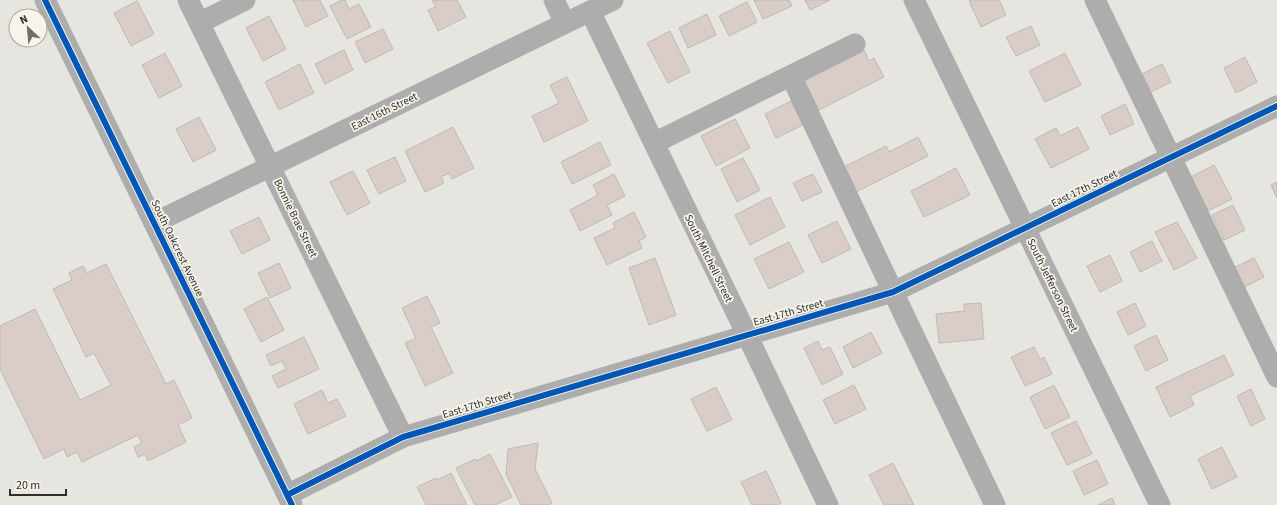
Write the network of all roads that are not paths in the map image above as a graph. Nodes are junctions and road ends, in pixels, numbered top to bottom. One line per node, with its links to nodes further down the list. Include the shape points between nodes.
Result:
1 (45, 0): 17 (street, South Oakcrest Avenue)
2 (188, 0): 9 (street, Bonnie Brae Street)
3 (245, 0): 9 (street)
4 (554, 0): 10 (street)
5 (613, 0): 8 (street, East 16th Street)
6 (914, 0): 18 (street, South Jefferson Street)
7 (1095, 0): 15 (street)
8 (590, 11): 10 (street, East 16th Street); 14 (street, South Mitchell Street)
9 (199, 22): 16 (street, Bonnie Brae Street)
10 (565, 23): 16 (street, East 16th Street)
11 (855, 44): 12 (street)
12 (791, 76): 14 (street); 19 (street)
13 (1277, 106): 15 (street, East 17th Street)
14 (654, 143): 20 (street, South Mitchell Street)
15 (1171, 157): 18 (street, East 17th Street); 21 (street)
16 (270, 167): 17 (street, East 16th Street); 22 (street, Bonnie Brae Street)
17 (154, 223): 23 (street, South Oakcrest Avenue)
18 (1025, 228): 19 (street, East 17th Street); 26 (street, South Jefferson Street)
19 (893, 292): 20 (street, East 17th Street); 25 (street)
20 (747, 335): 22 (street, East 17th Street); 24 (street, South Mitchell Street)
21 (1277, 376)
22 (403, 437): 23 (street, East 17th Street)
23 (290, 500)
24 (828, 505)
25 (995, 505)
26 (1160, 505)

